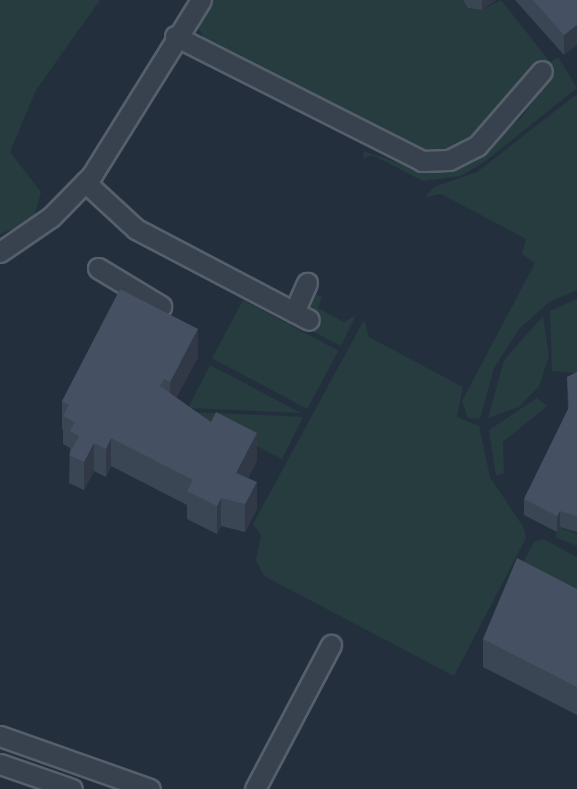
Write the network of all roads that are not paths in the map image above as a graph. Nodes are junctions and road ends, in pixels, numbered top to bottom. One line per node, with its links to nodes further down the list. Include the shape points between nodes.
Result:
1 (201, 0): 2 (street)
2 (176, 36): 3 (street, via 422,161 449,160 477,146); 4 (street)
3 (542, 71)
4 (85, 182): 5 (street); 7 (street, via 136,229 301,316)
5 (0, 252)
6 (97, 268): 8 (street)
7 (307, 283)
8 (161, 306)
9 (331, 645): 15 (street)
10 (0, 736): 14 (street)
11 (0, 764): 12 (street)
12 (19, 780): 13 (street)
13 (72, 789)
14 (150, 789)
15 (255, 789)

